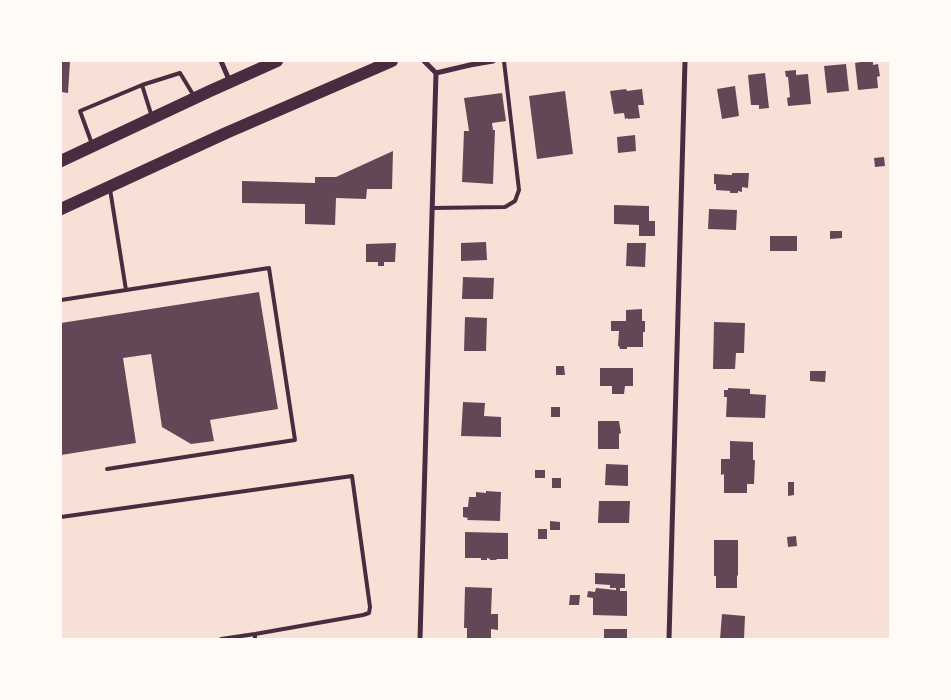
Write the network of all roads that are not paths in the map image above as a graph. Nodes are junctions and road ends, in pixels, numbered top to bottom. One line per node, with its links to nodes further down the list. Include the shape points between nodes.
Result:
1 (221, 61): 9 (street)
2 (277, 61): 9 (main road)
3 (392, 61): 15 (main road)
4 (424, 61): 8 (street)
5 (493, 61): 8 (street)
6 (504, 61): 16 (lane, via 519,190 515,201 505,207)
7 (685, 61): 25 (street)
8 (436, 73): 16 (street)
9 (230, 82): 11 (main road)
10 (142, 85): 11 (lane, via 180,73); 12 (lane); 13 (lane, via 80,110)
11 (195, 98): 12 (main road)
12 (153, 118): 13 (main road)
13 (93, 146): 14 (main road)
14 (61, 161)
15 (110, 187): 17 (main road); 18 (lane)
16 (432, 208): 24 (street)
17 (61, 209)
18 (126, 290): 19 (lane); 20 (lane, via 269,268 295,440)
19 (61, 300)
20 (107, 468)
21 (61, 517): 22 (lane, via 352,476 369,613)
22 (255, 636): 23 (lane)
23 (221, 639)
24 (420, 639)
25 (669, 639)

